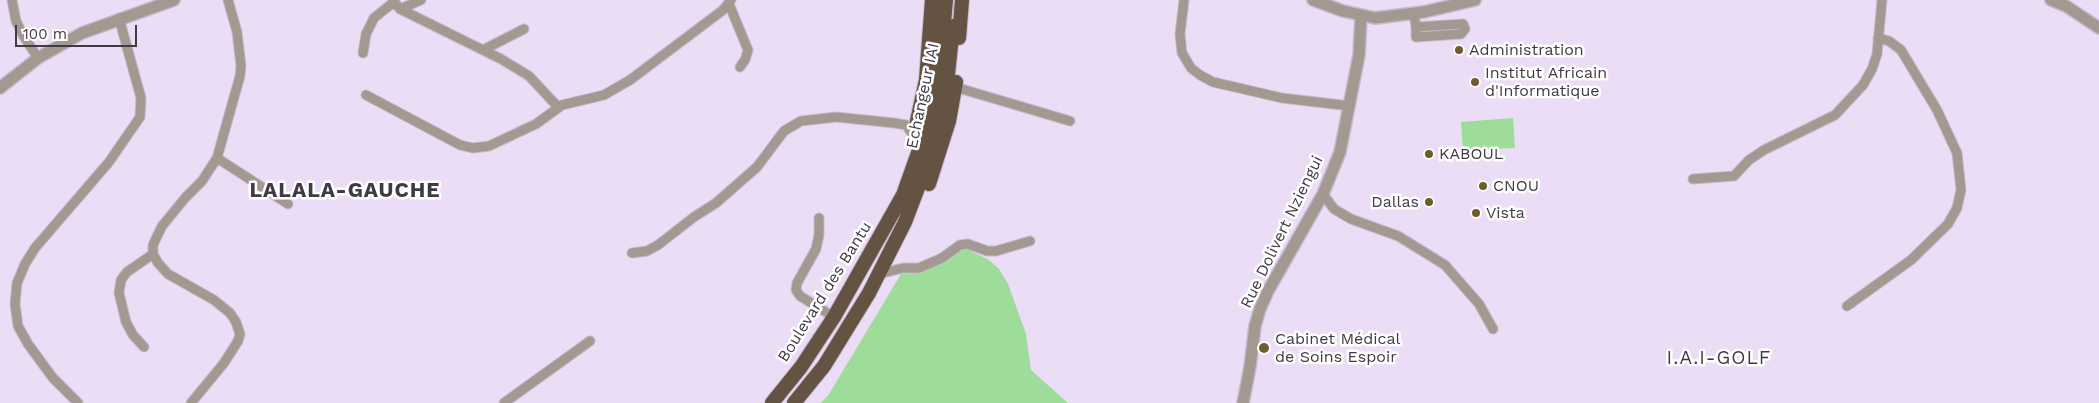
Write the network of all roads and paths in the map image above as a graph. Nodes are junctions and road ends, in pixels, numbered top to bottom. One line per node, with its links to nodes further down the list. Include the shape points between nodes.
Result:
1 (12, 0): 26 (street, via 20,28)
2 (174, 0): 19 (street)
3 (228, 0): 35 (street, via 237,32 241,66)
4 (421, 0): 15 (street)
5 (932, 0): 34 (highway, via 926,80)
6 (946, 0): 38 (highway, Echangeur IAI, via 933,94)
7 (955, 0): 38 (highway, Echangeur IAI, via 946,84 934,137)
8 (962, 0): 28 (highway)
9 (1184, 0): 31 (street, via 1180,34 1182,53 1200,75 1213,82 1282,98)
10 (1313, 0): 18 (street)
11 (1475, 0): 17 (street)
12 (1882, 0): 23 (street)
13 (2052, 0): 16 (street)
14 (730, 2): 27 (street, via 748,50); 32 (street, via 630,80 604,95)
15 (396, 3): 24 (street); 25 (street, via 374,18 366,34)
16 (2069, 3): 21 (street)
17 (1414, 14): 18 (street, via 1375,18); 20 (street)
18 (1361, 16): 31 (street, Rue Dolivert Nziengui, via 1359,55)
19 (119, 18): 26 (street, via 82,33); 51 (street, via 141,98 140,117 94,180 35,248 17,283 18,326 53,378)
20 (1416, 27): 20 (street, via 1463,24 1465,29 1462,34 1416,37)
21 (2099, 28)
22 (524, 29): 24 (street)
23 (1878, 38): 36 (street, via 1872,69 1863,85 1835,116 1764,150 1734,176); 46 (street, via 1901,50 1937,110 1957,153 1961,190 1957,208 1948,224 1911,260)
24 (483, 50): 32 (street, via 528,76)
25 (363, 53)
26 (38, 58): 29 (street)
27 (740, 67)
28 (955, 87): 33 (street); 45 (highway, via 942,148 923,199 904,241)
29 (0, 88)
30 (366, 96): 32 (street, via 460,145 473,148 489,146 536,124)
31 (1350, 106): 37 (street, Rue Dolivert Nziengui, via 1340,152)
32 (558, 108)
33 (1070, 121)
34 (913, 135): 42 (street, via 906,125 894,123 836,117 801,121 784,131 757,167 716,203 658,245); 44 (highway, via 900,182)
35 (217, 158): 39 (street); 43 (street, via 202,181 162,226 153,245)
36 (1693, 179)
37 (1323, 194): 48 (street, via 1334,209 1351,219 1398,236 1444,265 1479,304); 56 (street, Rue Dolivert Nziengui, via 1260,309)
38 (909, 196): 44 (highway, Boulevard des Bantu); 45 (highway, Boulevard des Bantu, via 905,222)
39 (288, 204)
40 (819, 218): 47 (street, via 816,249 796,290 800,296)
41 (1030, 241): 45 (street, via 996,251 960,245 942,258 919,268)
42 (632, 253)
43 (153, 254): 50 (street, via 127,272 121,280 119,293 126,322); 52 (street, via 168,274 230,313 240,334 224,362)
44 (862, 268): 47 (highway, Boulevard des Bantu)
45 (880, 274): 55 (highway, Boulevard des Bantu, via 824,366)
46 (1847, 306)
47 (834, 316): 54 (highway, Boulevard des Bantu, via 801,367)
48 (1493, 329)
49 (590, 340): 53 (street)
50 (144, 347)
51 (78, 403)
52 (191, 403)
53 (504, 403)
54 (772, 403)
55 (794, 403)
56 (1243, 403)

